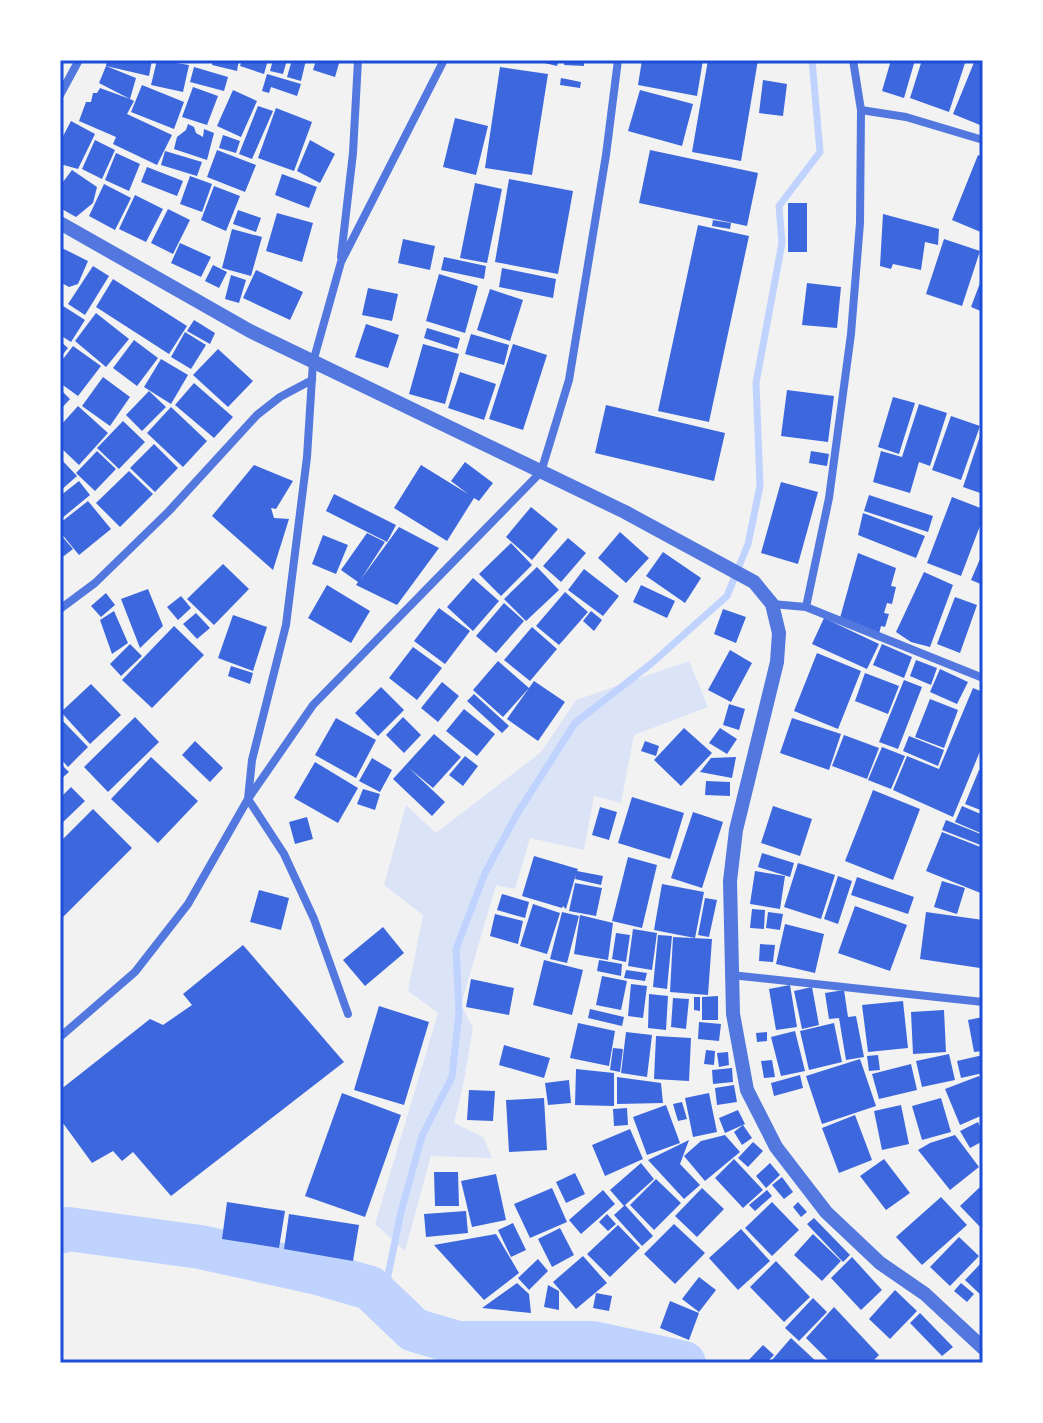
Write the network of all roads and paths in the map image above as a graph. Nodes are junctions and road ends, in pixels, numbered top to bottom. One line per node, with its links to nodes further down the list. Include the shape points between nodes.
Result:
1 (79, 60): 6 (street)
2 (358, 60): 10 (street)
3 (444, 60): 10 (street)
4 (618, 60): 13 (street, via 569,380)
5 (853, 60): 7 (street)
6 (60, 95)
7 (861, 110): 8 (street); 15 (street, via 860,223 851,334 829,498)
8 (982, 138)
9 (60, 223): 11 (street)
10 (341, 262): 11 (street)
11 (313, 362): 12 (street); 13 (street)
12 (312, 380): 16 (street, via 257,415 169,511 95,583); 18 (street, via 286,625 252,760)
13 (541, 472): 14 (street, via 719,562 754,582); 18 (street, via 313,705)
14 (772, 604): 15 (street); 19 (street, via 779,633 777,662 736,830)
15 (806, 607): 17 (street)
16 (60, 609)
17 (983, 678)
18 (248, 799): 21 (street, via 284,854); 22 (street, via 188,904 135,972)
19 (730, 975): 20 (street); 23 (street, via 747,1090 776,1147 826,1212)
20 (983, 1002)
21 (348, 1014)
22 (60, 1037)
23 (983, 1348)

